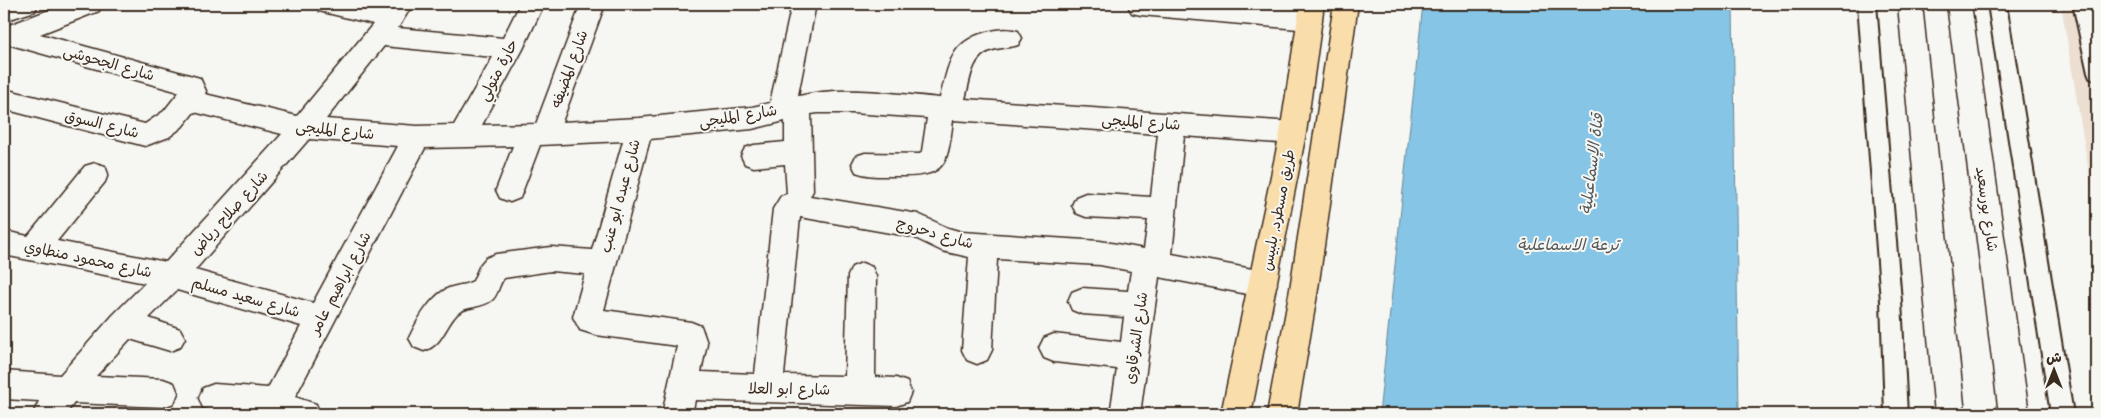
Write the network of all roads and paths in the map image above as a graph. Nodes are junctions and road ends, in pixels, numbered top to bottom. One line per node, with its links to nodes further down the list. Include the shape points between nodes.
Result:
1 (26, 4): 16 (street)
2 (90, 4): 16 (street)
3 (328, 4): 15 (street)
4 (532, 4): 18 (street, حارة متولي)
5 (593, 4): 28 (street, شارع المضيفه)
6 (804, 4): 22 (street)
7 (1139, 4): 14 (street)
8 (1346, 4): 68 (main road, via 1304,290)
9 (1867, 4): 69 (lane, via 1891,301)
10 (1910, 4): 70 (street)
11 (1959, 4): 71 (street, شارع بورسعيد)
12 (1997, 4): 72 (lane)
13 (2082, 4): 19 (lane)
14 (1311, 12): 27 (main road, طريق مسطرد, بلبيس)
15 (390, 19): 18 (street); 25 (street, شارع صلاح رياض)
16 (6, 28): 21 (street, شارع الجحوشى, via 191,85 193,91)
17 (1009, 38): 23 (street, via 978,45 966,55)
18 (510, 49): 29 (street, حارة متولي)
19 (2097, 73)
20 (4, 99): 21 (street, شارع السوق, via 145,135 162,130)
21 (187, 100): 25 (street, شارع المليجى)
22 (790, 108): 23 (street, شارع المليجى, via 818,102 852,102); 26 (street, شارع المليجى, via 752,118); 31 (street)
23 (946, 108): 24 (street, شارع المليجى); 33 (street, via 935,154 925,165)
24 (1172, 124): 27 (street, شارع المليجى); 38 (street, شارع الشرقاوى)
25 (303, 128): 30 (street, شارع المليجى); 44 (street, شارع صلاح رياض)
26 (639, 130): 28 (street, شارع المليجى); 43 (street, شارع عبده ابو عنب)
27 (1293, 133): 46 (main road, طريق مسطرد, بلبيس)
28 (537, 135): 29 (street, شارع المليجى); 35 (street, شارع المضيفه)
29 (462, 136): 30 (street, شارع المليجى)
30 (418, 137): 49 (street, شارع ابراهيم عامر)
31 (798, 152): 32 (street); 36 (street)
32 (754, 156)
33 (866, 164)
34 (95, 174): 41 (street)
35 (510, 190)
36 (799, 191)
37 (1086, 205): 38 (street)
38 (1162, 209): 42 (street, شارع الشرقاوى)
39 (4, 243): 41 (street, شارع محمود منطاوي)
40 (984, 247): 42 (street, شارع دحروج, via 1071,250); 54 (street); 57 (street, شارع دحروج, via 942,239 918,226 791,204 787,209)
41 (35, 248): 44 (street, شارع محمود منطاوي)
42 (1152, 262): 46 (street, شارع دحروج); 48 (street, شارع الشرقاوى)
43 (602, 263): 52 (street, شارع عبده ابو عنب, via 551,259 496,267 483,290 473,296 457,298 448,305); 63 (street, شارع عبده ابو عنب, via 588,313 590,321 692,335)
44 (171, 276): 49 (street, شارع سعيد مسلم); 50 (street, شارع صلاح رياض)
45 (862, 276): 59 (street)
46 (1263, 284): 67 (main road, طريق مسطرد, بلبيس)
47 (1082, 301): 48 (street)
48 (1141, 305): 55 (street, شارع الشرقاوى)
49 (321, 318): 64 (street, شارع ابراهيم عامر, via 280,394)
50 (123, 324): 51 (street); 58 (street, شارع صلاح رياض)
51 (170, 338)
52 (424, 338)
53 (1054, 348): 55 (street)
54 (976, 350)
55 (1133, 357): 66 (street, شارع الشرقاوى)
56 (4, 384): 58 (street)
57 (768, 388): 59 (street, شارع ابو العلا); 63 (street, شارع ابو العلا)
58 (65, 389): 61 (street); 65 (street, شارع صلاح رياض)
59 (860, 390): 60 (street, شارع ابو العلا)
60 (896, 392)
61 (163, 393)
62 (214, 398): 64 (street)
63 (680, 400)
64 (292, 409)
65 (48, 414)
66 (1125, 414)
67 (1236, 414)
68 (1282, 414)
69 (1896, 414)
70 (1950, 414)
71 (2014, 414)
72 (2062, 414)

